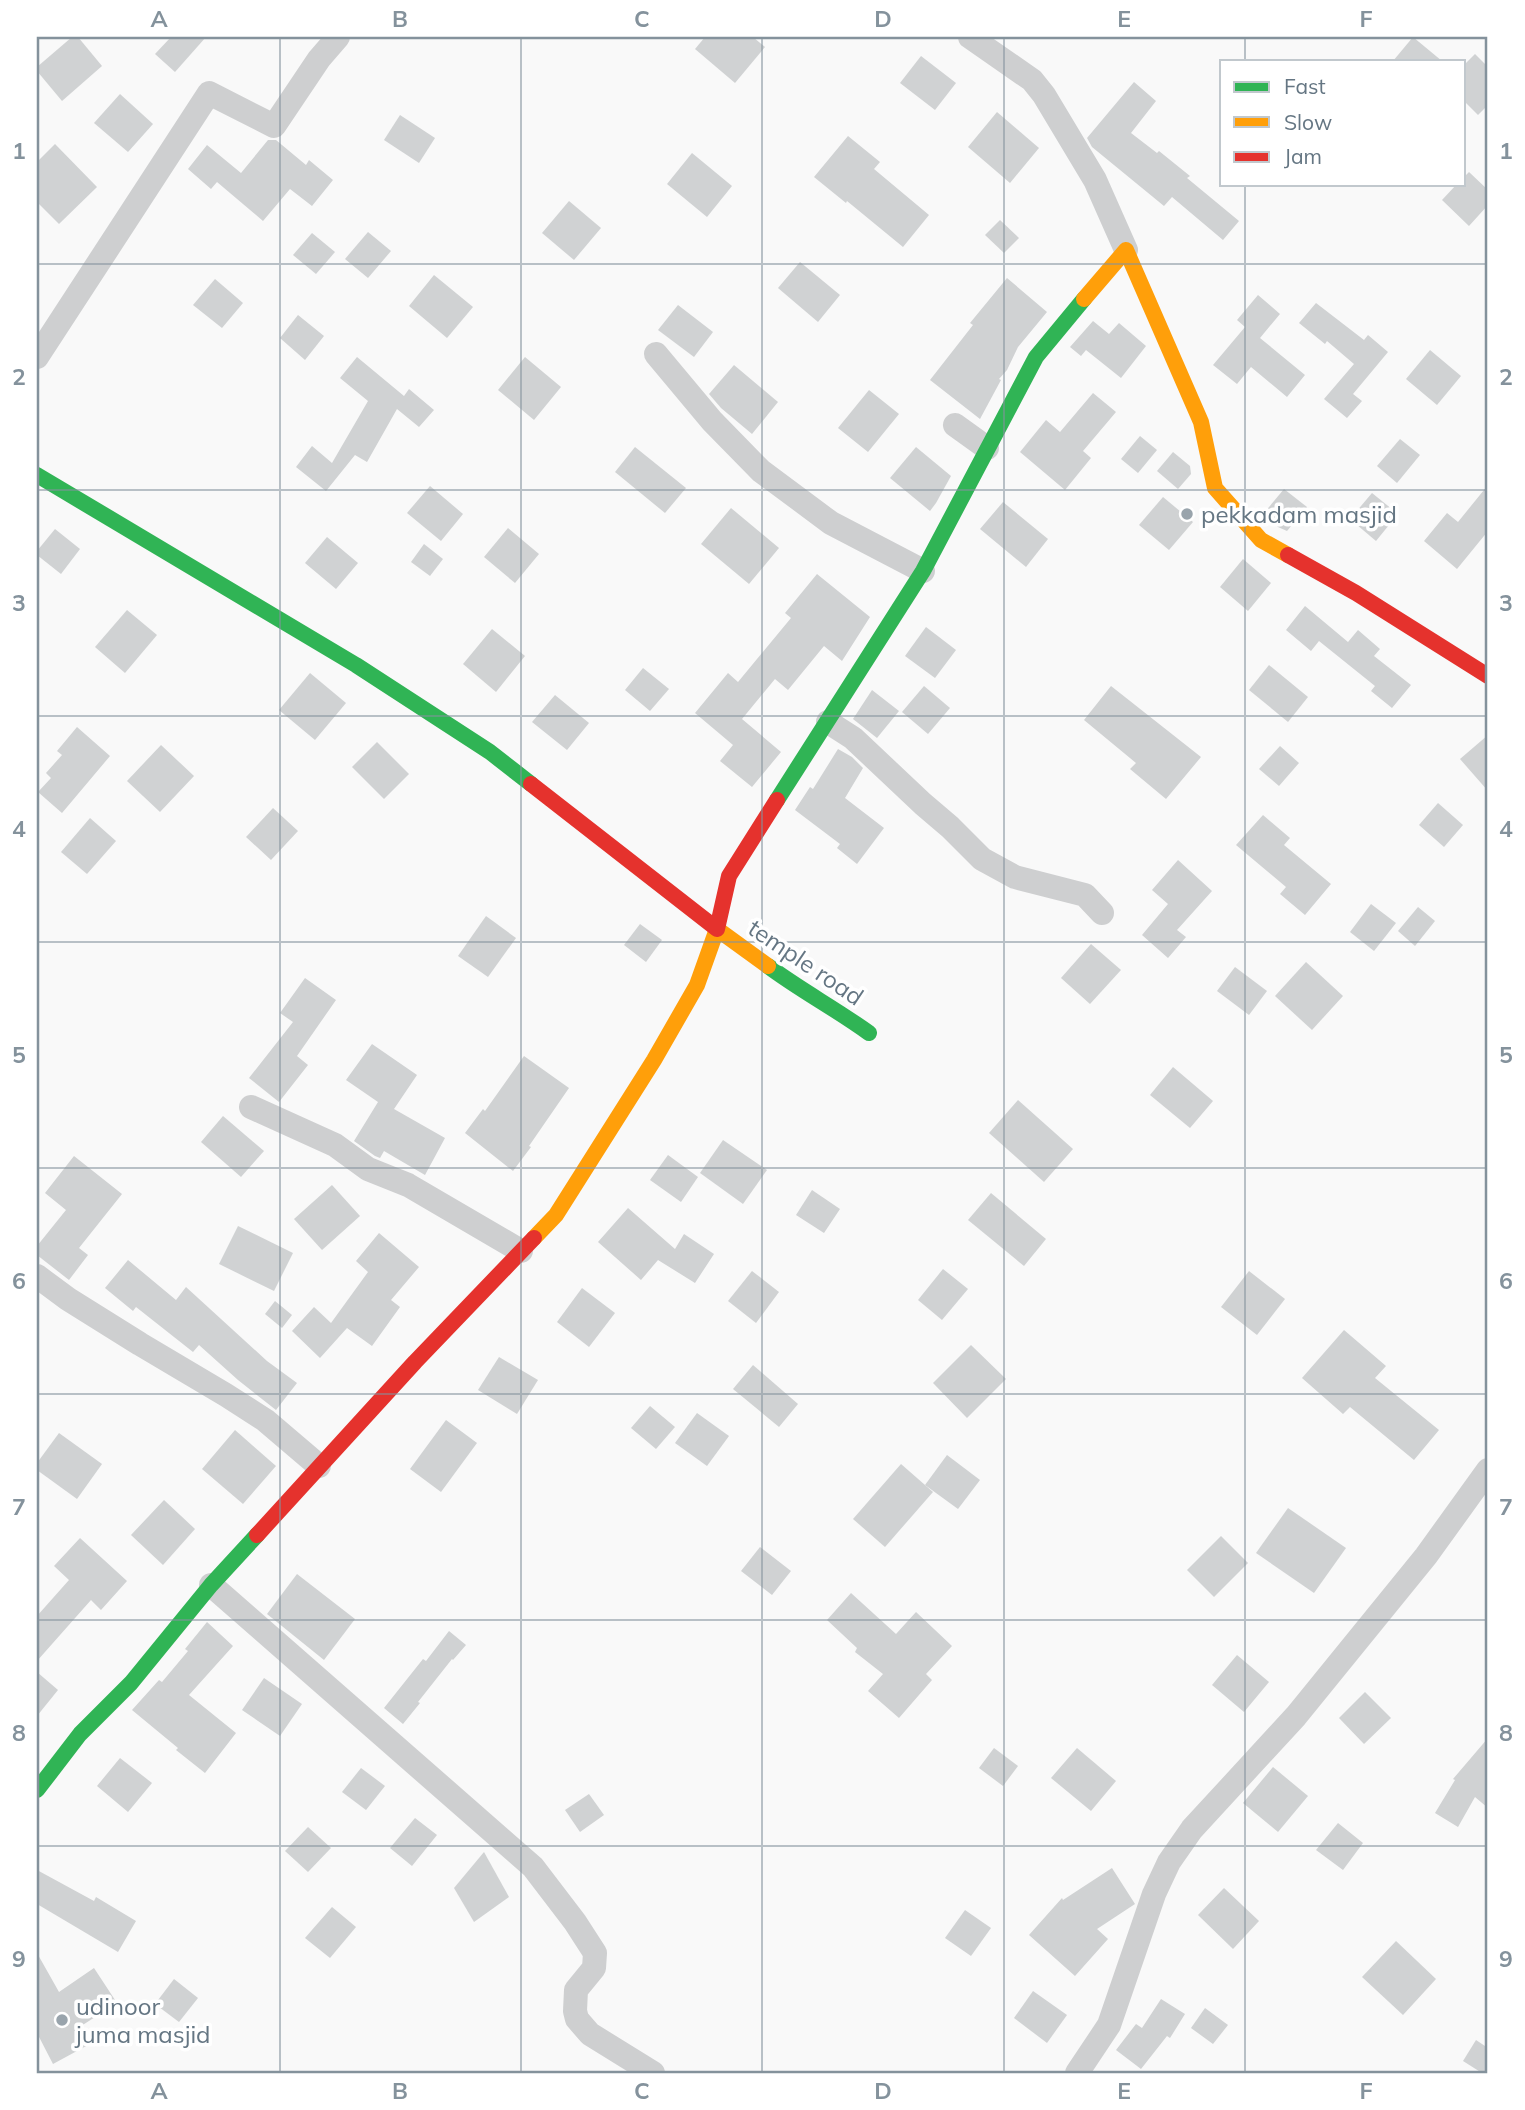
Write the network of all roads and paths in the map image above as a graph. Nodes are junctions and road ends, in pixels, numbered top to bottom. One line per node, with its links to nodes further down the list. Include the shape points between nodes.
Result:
1 (338, 37): 5 (street, via 274,126 209,93)
2 (970, 37): 3 (street, via 1032,80 1044,96 1095,180)
3 (1126, 250): 7 (street, via 1036,357); 10 (street, via 1201,422 1215,488 1261,540)
4 (656, 354): 9 (street, via 761,471 831,523)
5 (37, 357)
6 (955, 425): 7 (street)
7 (986, 448): 9 (street)
8 (37, 475): 13 (street, temple road, via 356,664 490,752)
9 (923, 571): 11 (street)
10 (1488, 676)
11 (828, 722): 12 (street, via 853,738 982,859 1015,877 1085,895); 13 (street, via 729,876)
12 (1102, 913)
13 (717, 929): 14 (street, temple road); 16 (street, via 697,985 654,1060 556,1214)
14 (869, 1033)
15 (251, 1107): 16 (street, via 335,1145 368,1169 408,1185)
16 (521, 1251): 18 (street)
17 (37, 1276): 18 (street, via 77,1306 265,1420)
18 (319, 1466): 20 (street)
19 (1488, 1470): 23 (street, via 1426,1556 1296,1716 1192,1829 1169,1861 1109,2025)
20 (211, 1585): 21 (street); 22 (street, via 533,1867 595,1953 594,1968 576,1990 577,2019 590,2034)
21 (37, 1790)
22 (653, 2073)
23 (1077, 2073)

